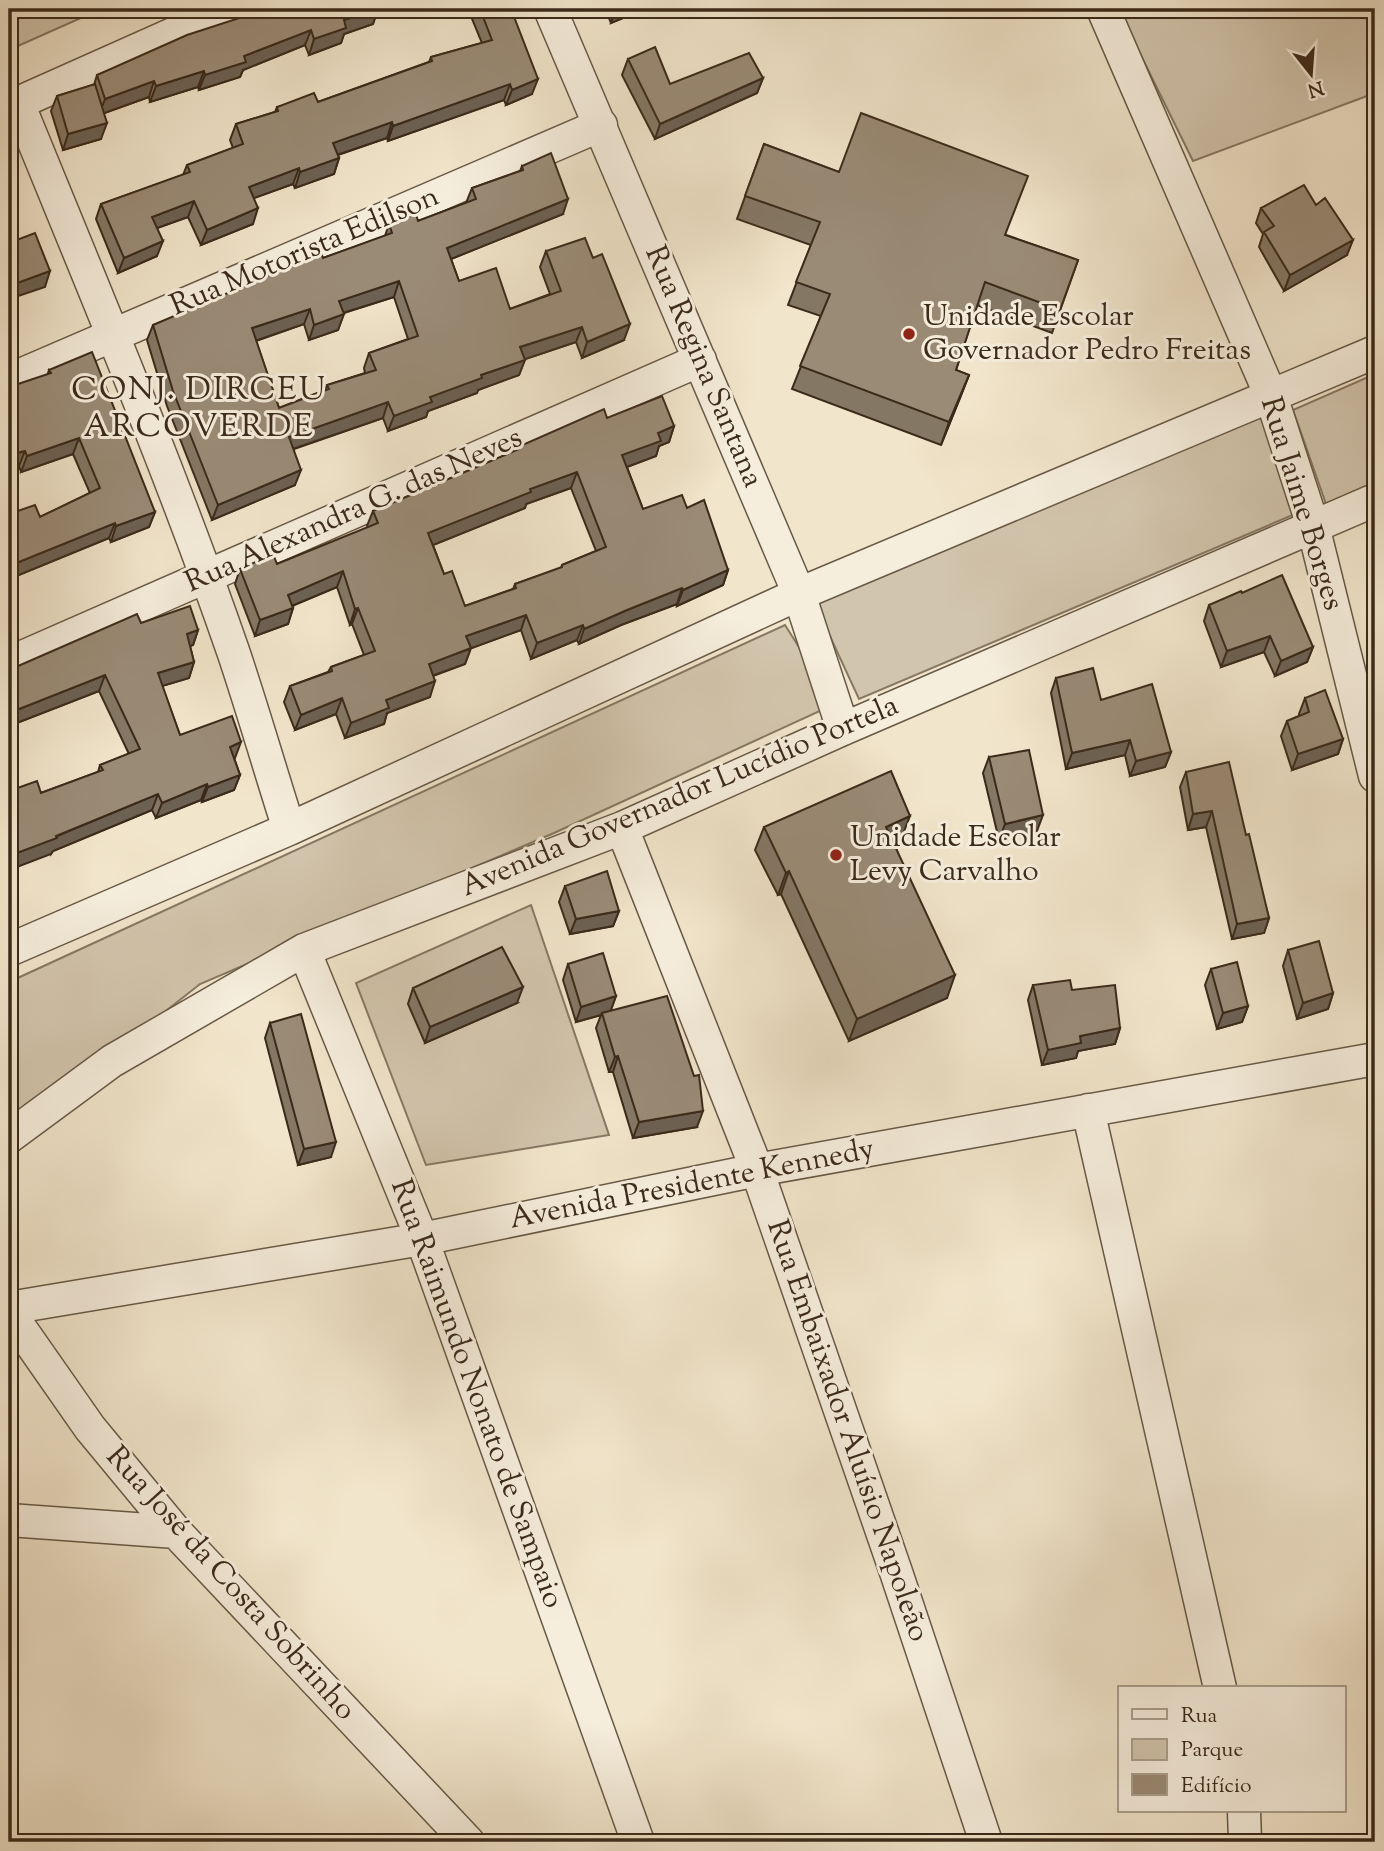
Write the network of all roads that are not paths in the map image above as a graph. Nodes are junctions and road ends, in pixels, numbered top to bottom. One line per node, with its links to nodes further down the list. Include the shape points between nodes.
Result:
1 (229, 9): 4 (street)
2 (550, 9): 5 (street, Rua Regina Santana)
3 (1103, 9): 10 (street, Rua Jaime Borges)
4 (13, 105): 6 (street)
5 (601, 125): 6 (street, Rua Motorista Edilson); 8 (street, Rua Regina Santana)
6 (113, 335): 9 (street, Rua Motorista Edilson); 13 (street)
7 (1375, 352): 10 (street)
8 (700, 360): 13 (street, Rua Alexandra G. das Neves); 14 (street, Rua Regina Santana)
9 (9, 380)
10 (1271, 396): 12 (street, Rua Jaime Borges); 14 (street)
11 (1375, 500): 12 (street, Avenida Governador Lucídio Portela)
12 (1313, 526): 16 (street, Avenida Governador Lucídio Portela); 17 (street, Rua Jaime Borges)
13 (205, 576): 15 (street, Rua Alexandra G. das Neves); 18 (street)
14 (799, 594): 16 (street, Rua Regina Santana); 18 (street)
15 (9, 663)
16 (843, 729): 19 (street, Avenida Governador Lucídio Portela)
17 (1375, 776)
18 (289, 828): 20 (street)
19 (622, 828): 21 (street, Avenida Governador Lucídio Portela); 25 (street, Rua Embaixador Aluísio Napoleão)
20 (9, 950)
21 (304, 950): 24 (street, Avenida Governador Lucídio Portela, via 112,1061); 26 (street, Rua Raimundo Nonato de Sampaio)
22 (1375, 1059): 23 (street, Avenida Presidente Kennedy)
23 (1088, 1110): 25 (street, Avenida Presidente Kennedy); 30 (street)
24 (9, 1138)
25 (757, 1170): 26 (street, Avenida Presidente Kennedy); 34 (street, Rua Embaixador Aluísio Napoleão)
26 (422, 1239): 27 (street, Avenida Presidente Kennedy); 33 (street, Rua Raimundo Nonato de Sampaio)
27 (9, 1310): 29 (street, Rua José da Costa Sobrinho, via 90,1428)
28 (9, 1520): 29 (street)
29 (176, 1532): 32 (street, Rua José da Costa Sobrinho)
30 (1220, 1686)
31 (1244, 1812): 35 (street)
32 (468, 1842)
33 (638, 1842)
34 (986, 1842)
35 (1245, 1842)

